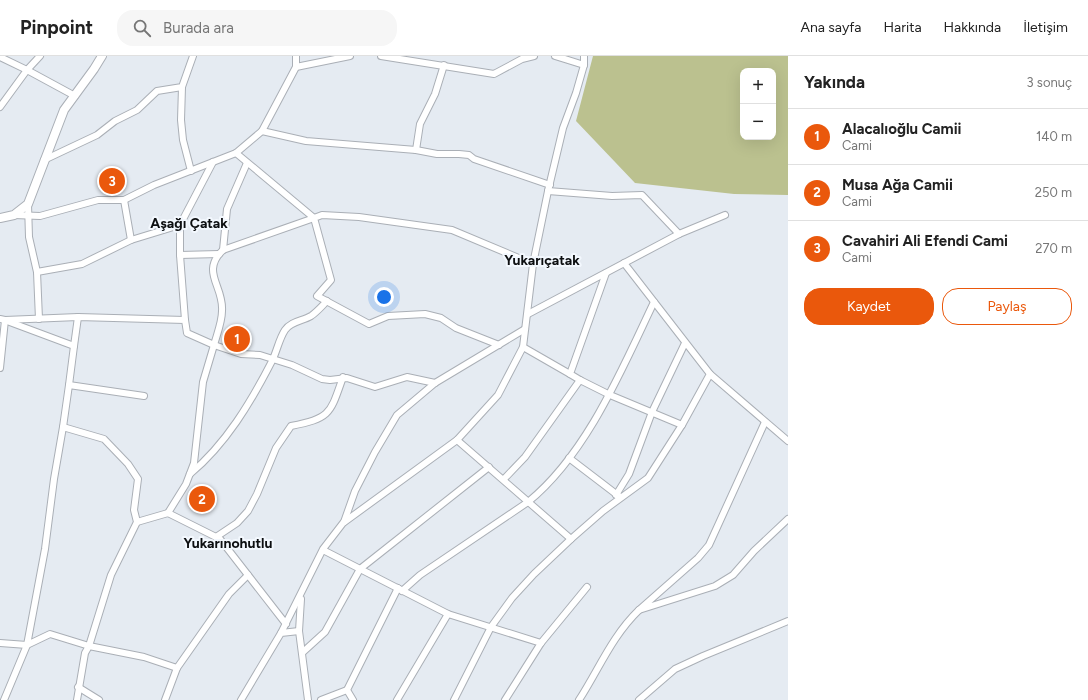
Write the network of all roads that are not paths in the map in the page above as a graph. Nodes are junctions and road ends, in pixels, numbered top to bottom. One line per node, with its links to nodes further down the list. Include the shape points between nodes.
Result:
1 (0, 56): 14 (street)
2 (40, 56): 14 (street)
3 (102, 56): 16 (street)
4 (193, 56): 15 (street)
5 (296, 56): 13 (street)
6 (350, 56): 13 (street)
7 (381, 56): 11 (street)
8 (533, 56): 11 (street, via 494,74)
9 (555, 56): 12 (street)
10 (584, 56): 12 (street)
11 (444, 65): 19 (street, via 436,94 420,124)
12 (584, 65): 25 (street, via 563,128)
13 (296, 67): 18 (street)
14 (27, 70): 16 (street); 17 (street)
15 (182, 87): 21 (street, via 157,91 137,110 115,121 97,135); 24 (street, via 183,140)
16 (75, 96): 21 (street, via 64,110)
17 (0, 107)
18 (262, 131): 19 (street, via 306,141); 20 (street)
19 (416, 150): 25 (street, via 437,154 469,155)
20 (236, 153): 22 (street); 23 (street)
21 (44, 160): 27 (street)
22 (213, 162): 24 (street); 33 (street)
23 (247, 163): 32 (street); 36 (street, via 227,209)
24 (191, 171): 26 (street)
25 (549, 188): 34 (street, via 612,196 642,194); 39 (street)
26 (124, 200): 30 (street, via 98,200 40,216); 35 (street)
27 (28, 204): 29 (street); 30 (street)
28 (725, 214): 34 (street)
29 (14, 215): 30 (street); 31 (street)
30 (30, 215): 40 (street, via 29,237)
31 (0, 218)
32 (314, 218): 36 (street); 39 (street, via 322,215 359,218 452,230); 42 (street, via 331,280 317,296)
33 (180, 225): 35 (street); 37 (street)
34 (679, 234): 38 (street)
35 (131, 240): 40 (street, via 82,264)
36 (221, 252): 37 (street); 51 (street, via 215,258 212,267 222,311)
37 (180, 255): 48 (street)
38 (624, 263): 41 (street); 43 (street)
39 (533, 264): 44 (street)
40 (37, 272): 47 (street)
41 (606, 273): 44 (street); 57 (street)
42 (327, 301): 52 (street, via 369,324 388,316 425,314 441,318 456,328); 55 (street, via 313,315 291,324 285,330)
43 (654, 302): 50 (street); 63 (street)
44 (528, 314): 49 (street)
45 (78, 317): 47 (street); 48 (street); 53 (street)
46 (2, 319): 47 (street); 53 (street); 56 (street)
47 (39, 319)
48 (185, 320): 51 (street, via 187,333)
49 (525, 330): 52 (street); 54 (street)
50 (685, 343): 58 (street); 65 (street)
51 (214, 345): 55 (street, via 241,354 260,355); 73 (street, via 203,382 194,463)
52 (499, 345): 61 (street)
53 (74, 346): 62 (street)
54 (523, 347): 57 (street); 69 (street, via 498,395)
55 (273, 360): 59 (street, via 292,365 322,380); 73 (street, via 223,440 205,462)
56 (0, 368)
57 (570, 374): 60 (street)
58 (710, 374): 66 (street); 67 (street)
59 (342, 378): 61 (street, via 375,387 407,377); 81 (street, via 335,403 327,414 312,422 292,426 276,448 248,511)
60 (580, 380): 63 (street); 74 (street, via 525,457)
61 (435, 383): 80 (street, via 397,415 375,452)
62 (69, 385): 64 (street); 68 (street)
63 (610, 395): 65 (street); 71 (street)
64 (144, 396)
65 (652, 412): 67 (street); 75 (street)
66 (765, 422): 70 (street); 89 (street, via 709,545 698,558)
67 (682, 425): 75 (street, via 648,478)
68 (63, 427): 79 (street, via 104,439 128,464 138,479 134,510); 98 (street, via 45,549)
69 (457, 440): 72 (street); 80 (street)
70 (788, 441)
71 (569, 458): 75 (street); 76 (street, via 542,490)
72 (489, 467): 74 (street); 84 (street)
73 (189, 475): 77 (street)
74 (504, 479): 76 (street)
75 (618, 496): 82 (street)
76 (528, 502): 82 (street); 87 (street)
77 (168, 512): 79 (street); 81 (street)
78 (788, 519): 89 (street, via 733,575 715,586)
79 (137, 522): 99 (street, via 111,575)
80 (343, 523): 83 (street)
81 (216, 537): 85 (street)
82 (571, 539): 93 (street, via 534,574)
83 (323, 550): 84 (street); 88 (street)
84 (360, 569): 87 (street); 100 (street, via 325,632)
85 (248, 574): 92 (street); 101 (street, via 229,594)
86 (587, 587): 96 (street)
87 (400, 589): 90 (street); 103 (street)
88 (302, 595): 92 (street); 94 (street)
89 (639, 610): 115 (street, via 620,632)
90 (448, 614): 93 (street); 112 (street)
91 (788, 621): 116 (street, via 675,669)
92 (286, 624): 95 (street)
93 (490, 627): 96 (street); 113 (street)
94 (299, 631): 95 (street); 100 (street)
95 (281, 633): 108 (street)
96 (541, 642): 114 (street)
97 (0, 643): 98 (street)
98 (27, 645): 99 (street, via 50,634); 104 (street)
99 (89, 646): 101 (street, via 144,657); 102 (street, via 85,653)
100 (303, 652): 109 (street)
101 (177, 668): 107 (street)
102 (78, 687): 105 (street); 106 (street)
103 (347, 690): 110 (street); 111 (street)
104 (4, 700)
105 (77, 700)
106 (99, 700)
107 (165, 700)
108 (241, 700)
109 (308, 700)
110 (321, 700)
111 (353, 700)
112 (397, 700)
113 (454, 700)
114 (505, 700)
115 (579, 700)
116 (639, 700)

